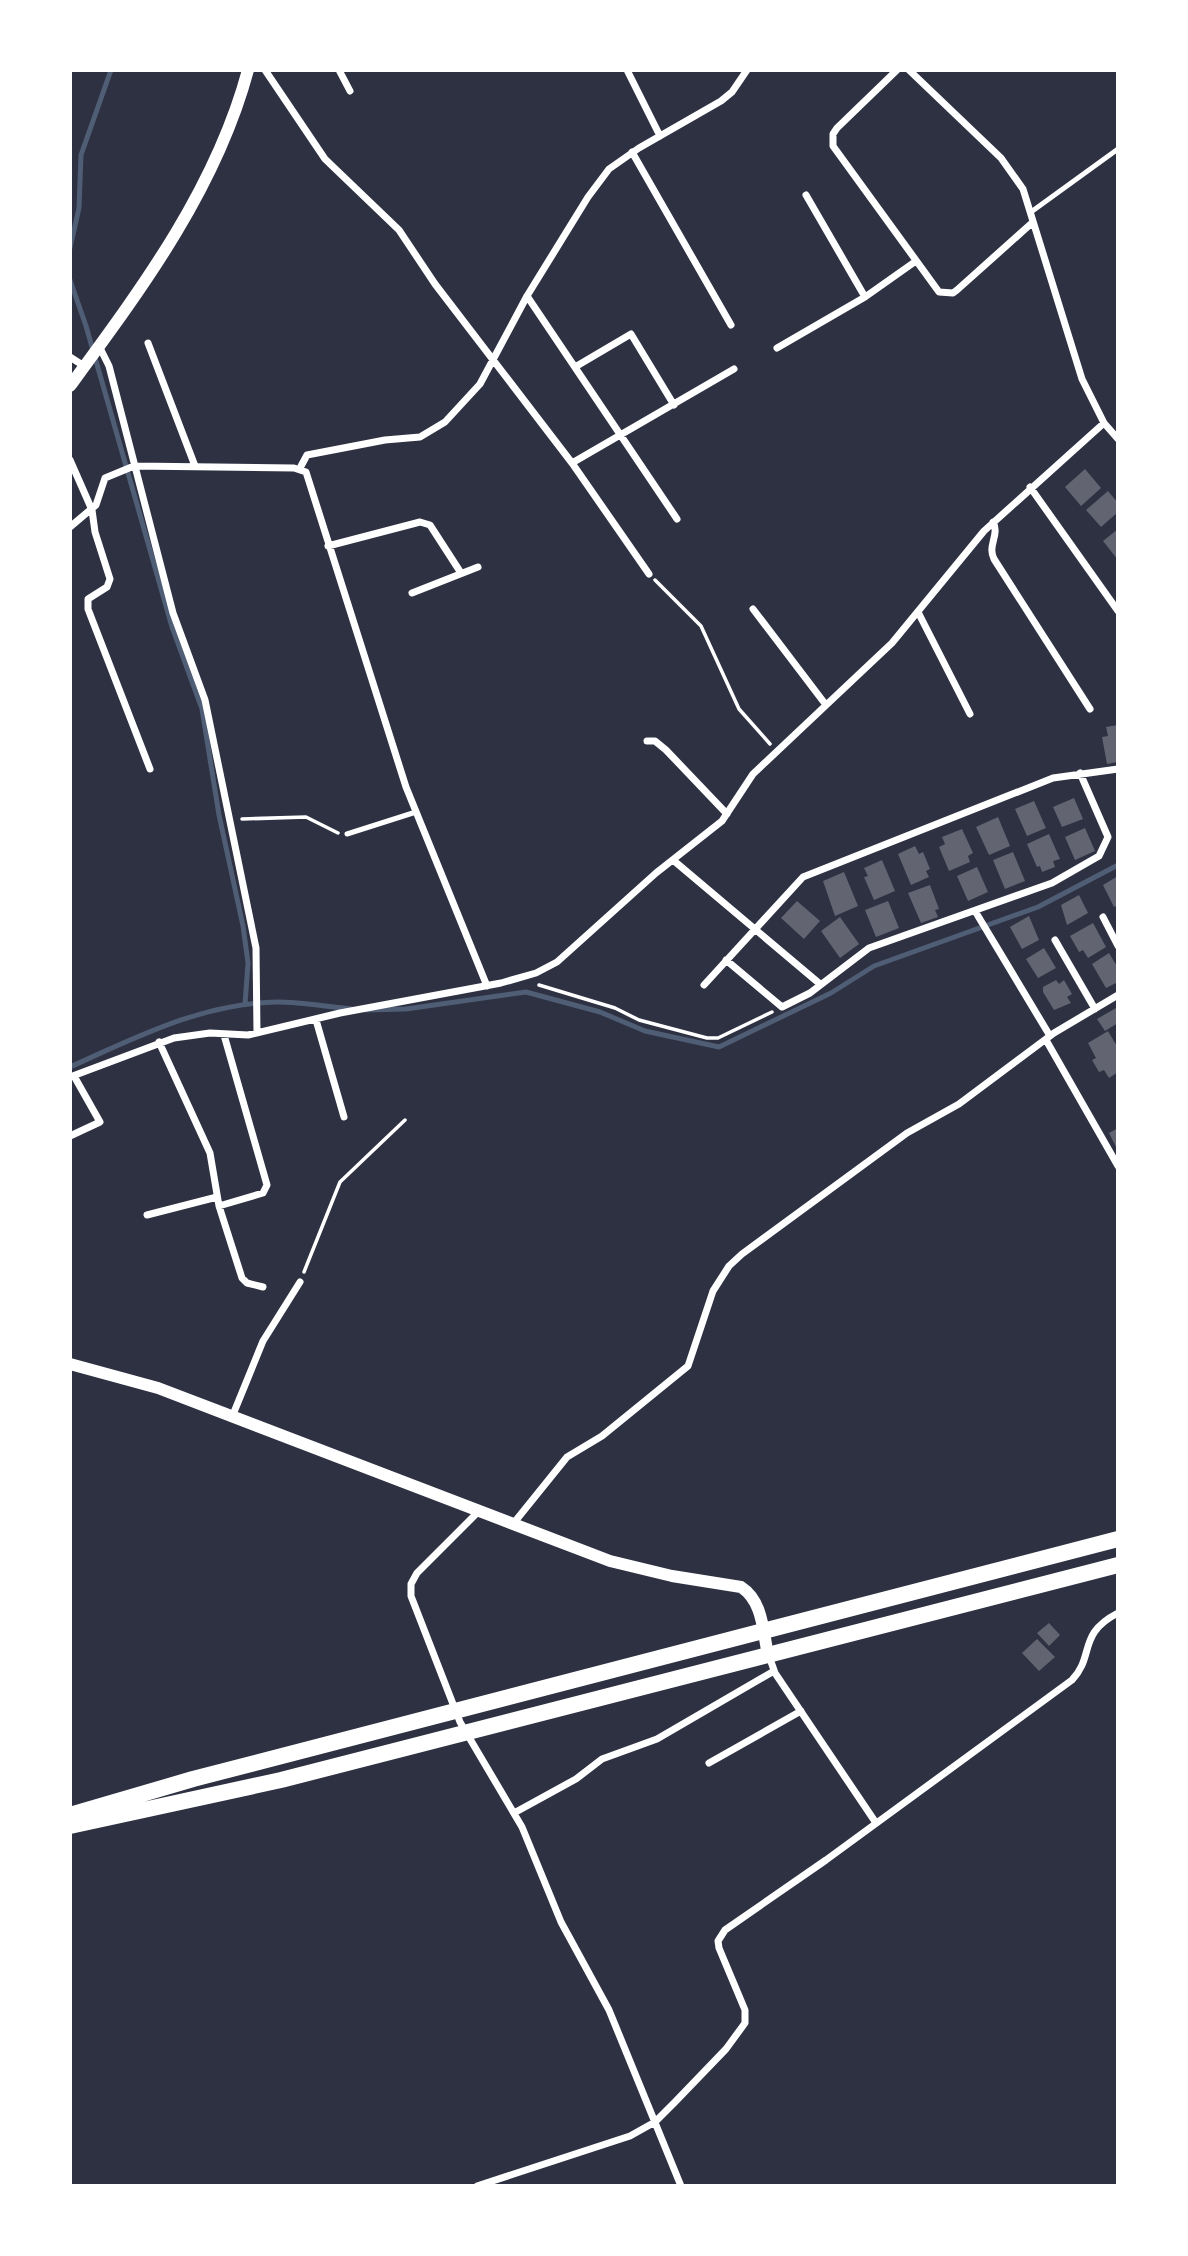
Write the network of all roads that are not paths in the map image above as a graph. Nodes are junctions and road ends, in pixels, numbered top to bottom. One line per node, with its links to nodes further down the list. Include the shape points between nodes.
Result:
1 (248, 70): 20 (street, via 228,131 197,199)
2 (265, 70): 23 (street, via 325,159 399,230)
3 (339, 70): 8 (street)
4 (627, 70): 9 (street)
5 (747, 70): 9 (street, via 721,101)
6 (897, 70): 15 (street, via 837,128 832,140 836,152)
7 (909, 70): 13 (street, via 1011,170)
8 (350, 90)
9 (660, 136): 11 (street)
10 (1118, 149): 13 (lane)
11 (632, 152): 16 (street, via 609,169 588,197); 18 (street)
12 (806, 195): 17 (street)
13 (1031, 212): 14 (street)
14 (1033, 222): 15 (street, via 953,293 939,292); 29 (street, via 1069,345)
15 (916, 261): 17 (street)
16 (527, 296): 23 (street); 24 (street)
17 (865, 297): 21 (street)
18 (731, 326)
19 (148, 344): 34 (street)
20 (97, 348): 25 (street); 35 (street, via 109,366)
21 (777, 348)
22 (70, 357): 25 (street)
23 (494, 359): 33 (street); 36 (street, via 466,402 428,434 313,453 303,459)
24 (575, 367): 28 (street, via 631,334); 30 (street)
25 (82, 369): 27 (street)
26 (734, 369): 28 (street)
27 (70, 386)
28 (674, 405): 30 (street)
29 (1104, 423): 31 (street); 37 (street)
30 (620, 436): 33 (street); 39 (street)
31 (1118, 439)
32 (70, 460): 38 (street)
33 (572, 463): 45 (street)
34 (195, 466): 35 (street); 36 (street)
35 (132, 467): 38 (street, via 106,478); 73 (street, via 173,613 205,700 256,948)
36 (300, 468): 42 (street, via 309,476)
37 (1030, 487): 40 (street); 48 (street)
38 (92, 510): 41 (street); 54 (street, via 111,582 87,603)
39 (677, 519)
40 (993, 522): 49 (street); 51 (street, via 994,559)
41 (70, 527)
42 (328, 546): 44 (street, via 420,522 430,525); 57 (street)
43 (478, 567): 44 (street)
44 (461, 573): 46 (street)
45 (649, 574)
46 (412, 593)
47 (753, 609): 50 (street)
48 (1118, 611)
49 (918, 612): 50 (street); 52 (street)
50 (826, 705): 58 (street, via 747,782)
51 (1090, 709)
52 (970, 714)
53 (647, 741): 58 (street, via 666,750)
54 (150, 769)
55 (1118, 769): 56 (street)
56 (1080, 773): 61 (street, via 1107,831 1102,853 1041,888); 63 (street, via 1053,778 813,873 796,883)
57 (416, 812): 59 (lane); 69 (street)
58 (727, 814): 60 (street)
59 (347, 834)
60 (673, 860): 63 (street); 69 (street, via 547,969)
61 (975, 911): 68 (street, via 869,948); 75 (street)
62 (1103, 917): 65 (street)
63 (753, 929): 66 (street); 68 (street)
64 (1055, 940): 71 (street)
65 (1118, 946)
66 (726, 960): 67 (street); 68 (street, via 782,1007)
67 (704, 985)
68 (820, 985)
69 (487, 986): 72 (street)
70 (1118, 995): 71 (street)
71 (1095, 1009): 75 (street)
72 (316, 1020): 73 (street); 78 (street)
73 (257, 1033): 74 (street)
74 (224, 1035): 76 (street, via 195,1034); 81 (street, via 267,1185 263,1193)
75 (1048, 1038): 80 (street); 88 (street, via 734,1261 713,1292 688,1366 603,1436 567,1457)
76 (159, 1042): 77 (street); 81 (street, via 211,1153)
77 (72, 1077): 79 (street, via 100,1122)
78 (344, 1117)
79 (70, 1136)
80 (1118, 1166)
81 (218, 1201): 82 (street); 84 (street, via 242,1278)
82 (148, 1215)
83 (300, 1282): 86 (street, via 263,1342)
84 (263, 1287)
85 (70, 1364): 86 (street, via 158,1388)
86 (232, 1417): 87 (street)
87 (477, 1513): 88 (street); 95 (street, via 417,1573 410,1591)
88 (512, 1526): 92 (street, via 627,1566 741,1587 757,1606)
89 (1118, 1539): 92 (highway)
90 (1118, 1565): 93 (highway)
91 (1118, 1613): 101 (street, via 1092,1632 1072,1680)
92 (763, 1630): 93 (street); 95 (highway)
93 (768, 1655): 94 (street); 97 (highway)
94 (774, 1671): 96 (street); 99 (street, via 657,1740 602,1759)
95 (456, 1711): 97 (street); 100 (highway)
96 (801, 1711): 98 (street); 101 (street)
97 (465, 1733): 99 (street); 102 (highway, via 268,1783)
98 (709, 1763)
99 (514, 1813): 103 (street, via 561,1922 609,2010)
100 (70, 1815)
101 (876, 1822): 103 (street, via 721,1935 719,1948 745,2010 745,2023)
102 (70, 1826)
103 (655, 2122): 104 (street, via 630,2136); 105 (street)
104 (477, 2186)
105 (681, 2186)

